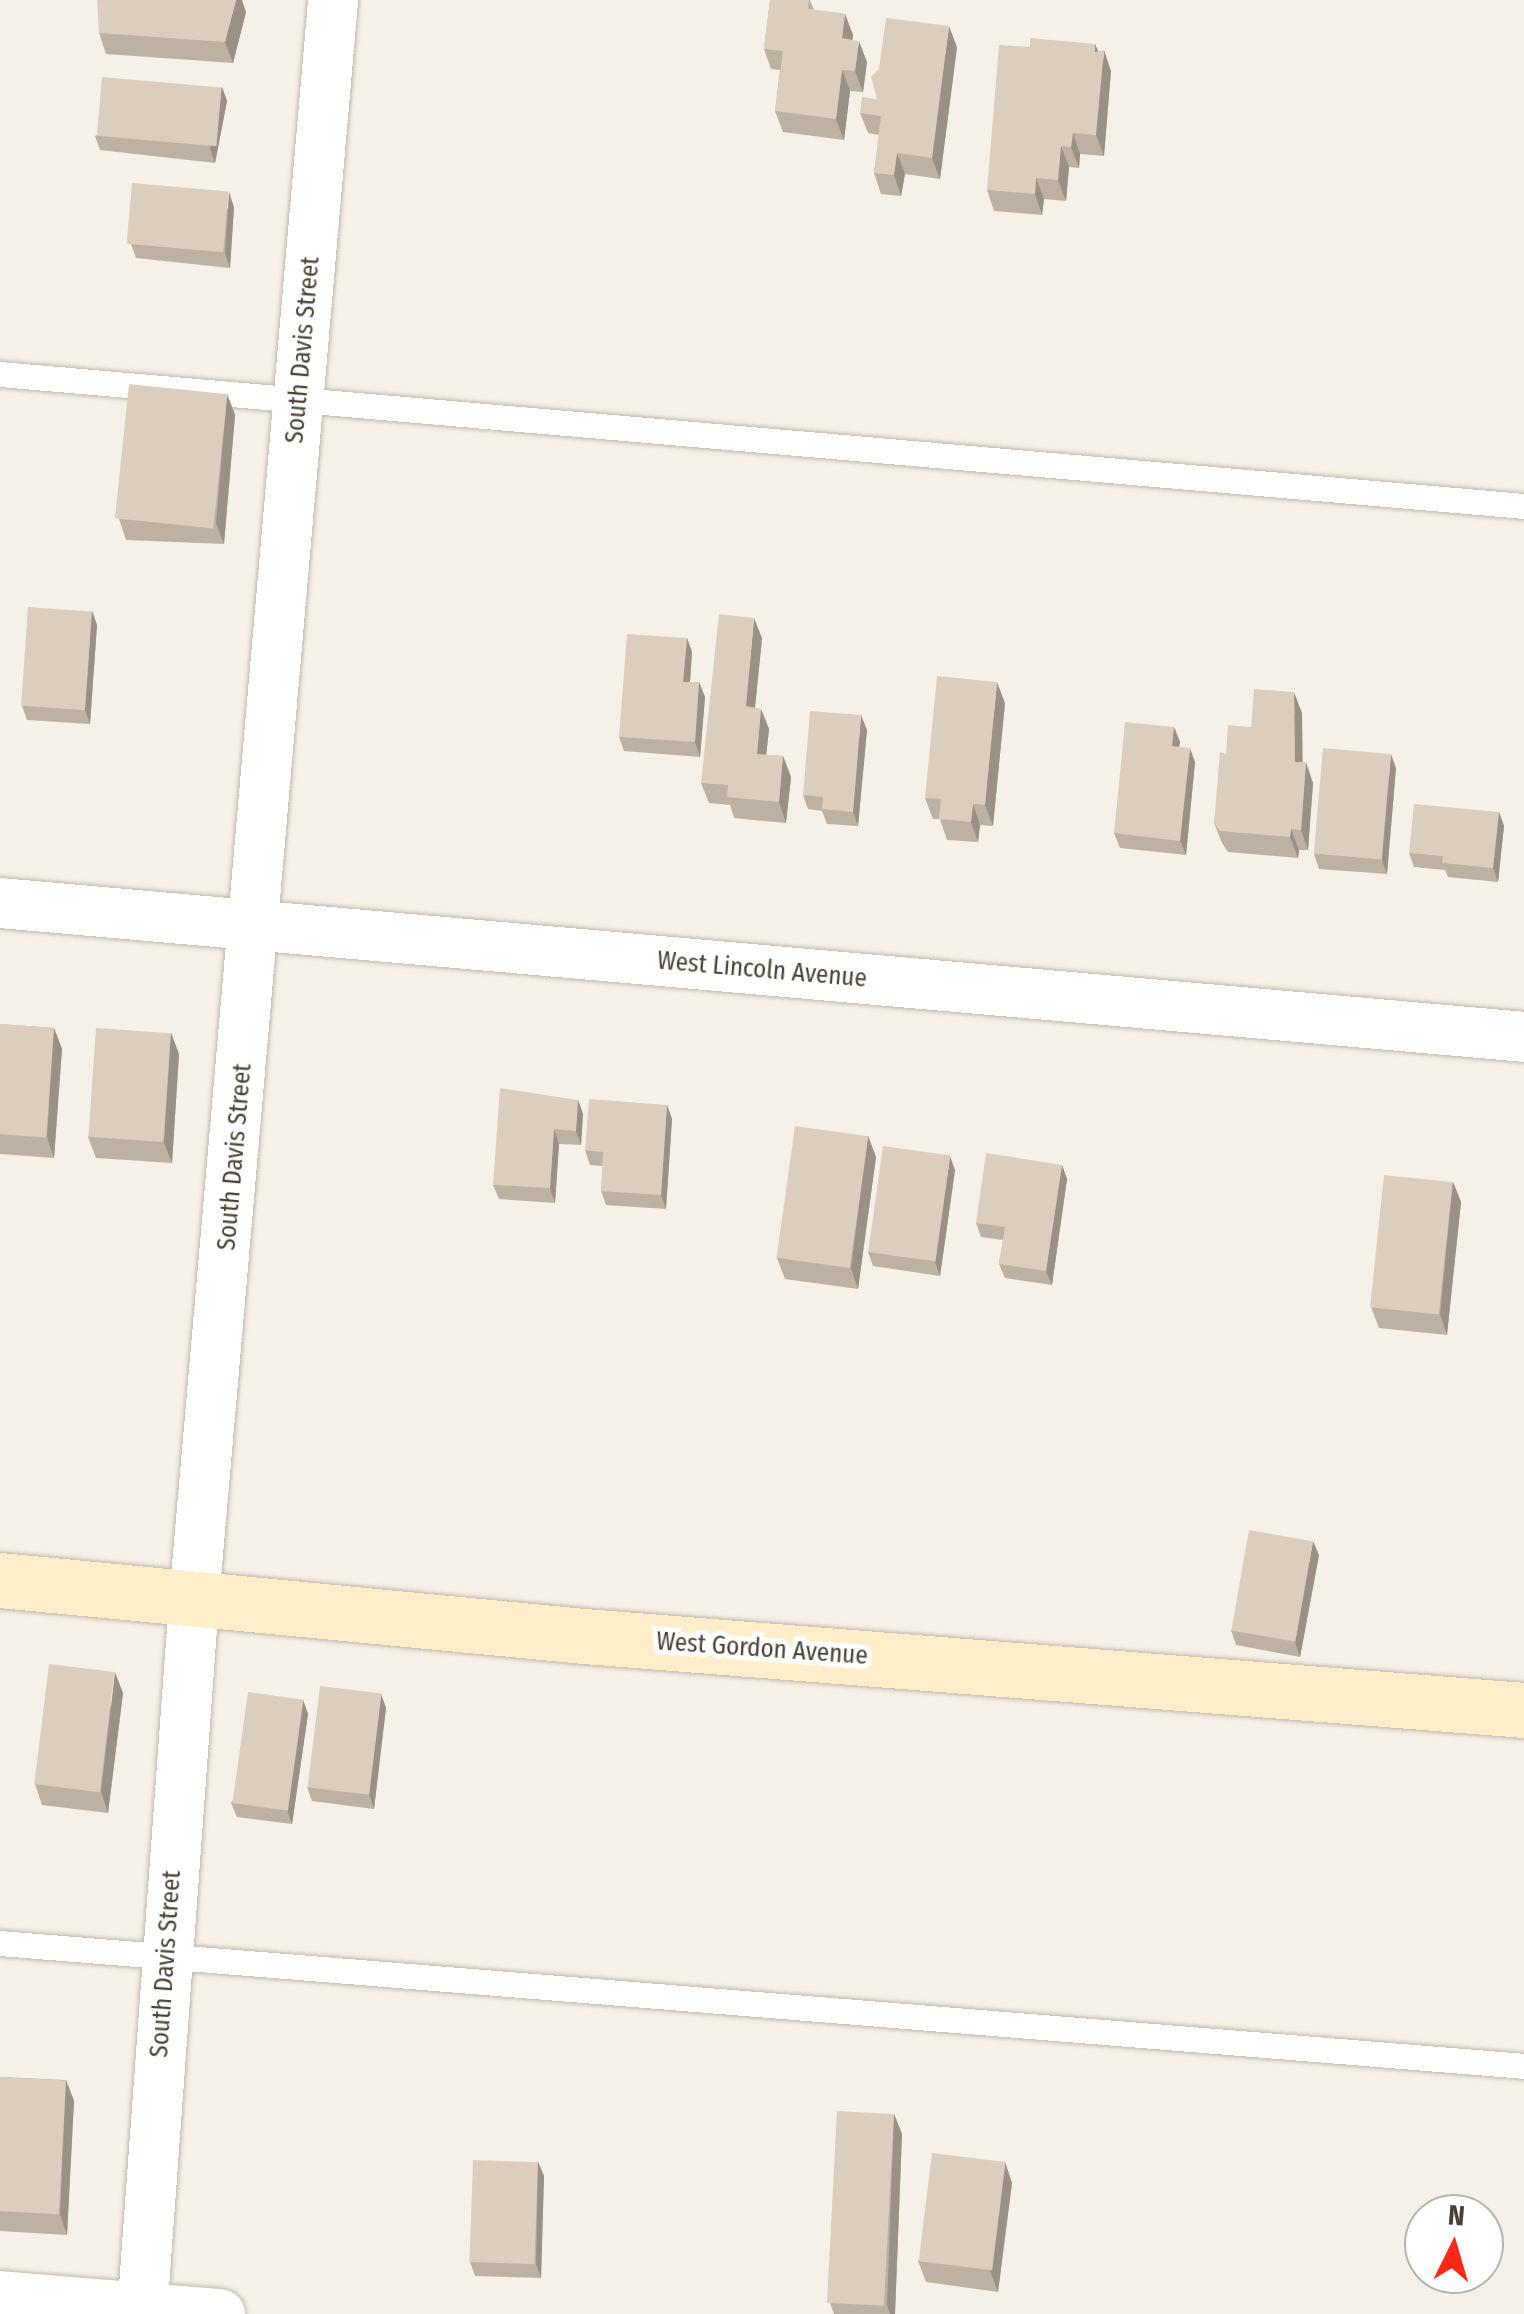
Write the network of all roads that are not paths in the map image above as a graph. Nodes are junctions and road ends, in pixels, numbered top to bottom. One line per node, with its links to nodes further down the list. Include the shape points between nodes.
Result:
1 (333, 0): 3 (street, South Davis Street)
2 (0, 374): 3 (lane)
3 (299, 400): 4 (lane); 6 (street, South Davis Street)
4 (1524, 506)
5 (0, 903): 6 (street, West Lincoln Avenue)
6 (257, 925): 7 (street, West Lincoln Avenue); 9 (street, South Davis Street)
7 (1524, 1036)
8 (0, 1580): 9 (street, West Gordon Avenue)
9 (194, 1600): 10 (street, West Gordon Avenue); 12 (street, South Davis Street)
10 (1524, 1710)
11 (0, 1943): 12 (lane)
12 (167, 1956): 13 (lane); 15 (street, South Davis Street)
13 (1524, 2066)
14 (0, 2296): 15 (street)
15 (143, 2311): 16 (street)
16 (220, 2314)

